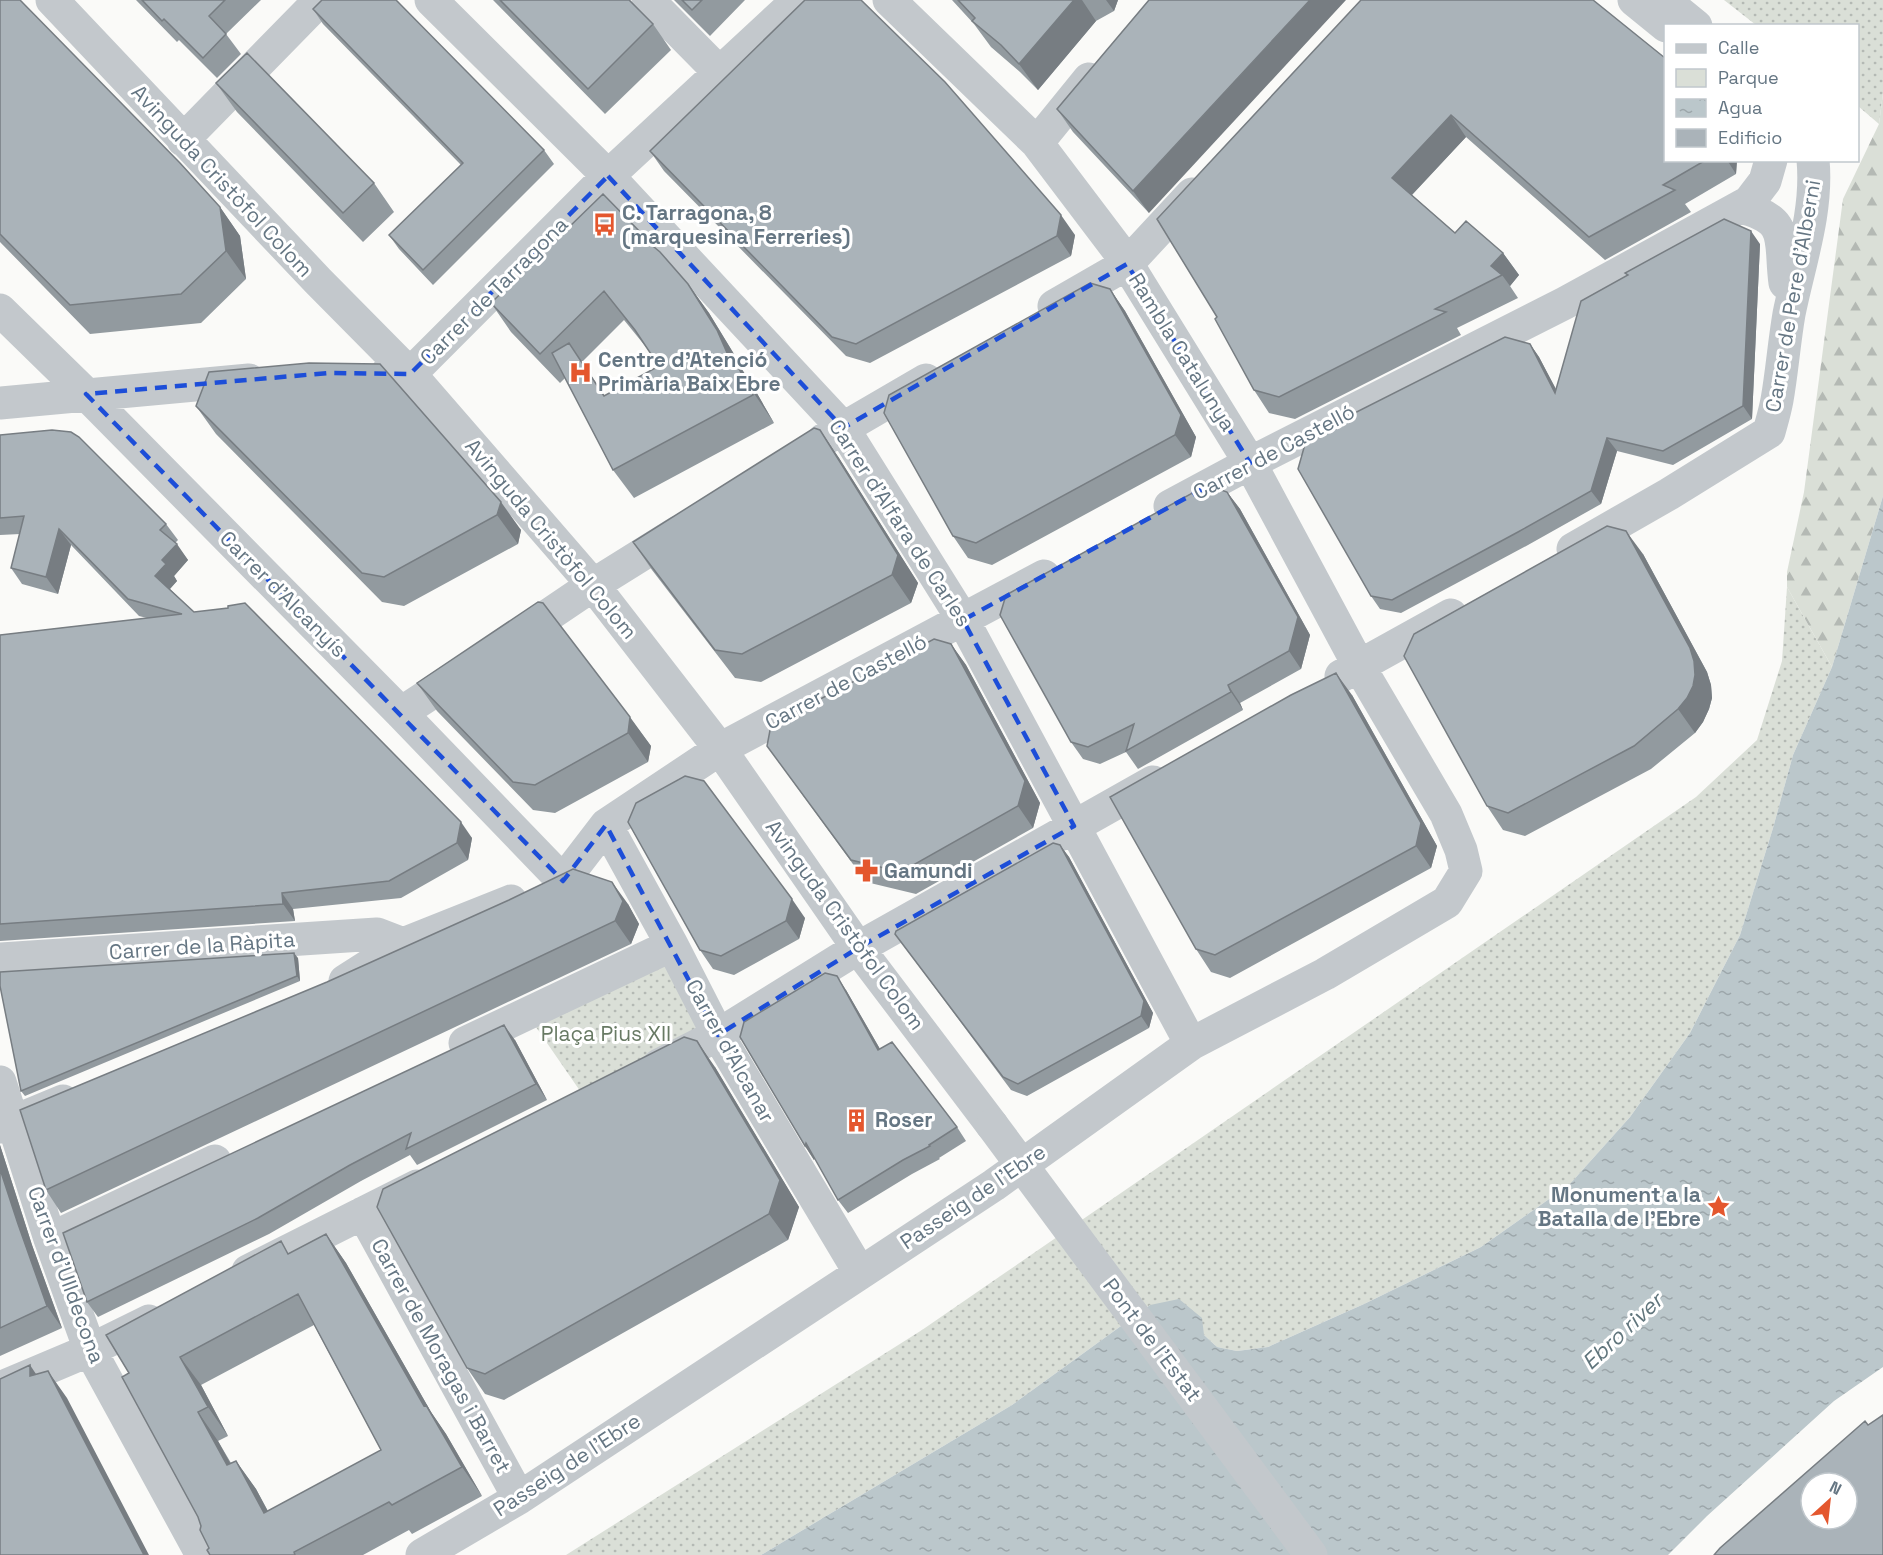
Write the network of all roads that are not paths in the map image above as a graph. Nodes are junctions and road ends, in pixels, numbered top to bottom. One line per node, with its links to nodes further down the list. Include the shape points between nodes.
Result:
1 (52, 0): 13 (street, Avinguda Cristòfol Colom)
2 (320, 0): 13 (street)
3 (431, 0): 17 (street, Carrer d'Alfara de Carles)
4 (648, 0): 12 (street)
5 (798, 0): 12 (street, Carrer de Tarragona)
6 (890, 0): 14 (street, Rambla Catalunya)
7 (1634, 0): 9 (street)
8 (1664, 0): 10 (street)
9 (1664, 24)
10 (1694, 24)
11 (1109, 54): 14 (street)
12 (720, 73): 17 (street, Carrer de Tarragona)
13 (183, 140): 26 (street, Avinguda Cristòfol Colom)
14 (1037, 143): 20 (street, Rambla Catalunya)
15 (1770, 162): 19 (street, Carrer de Castelló, via 1765,181 1749,202)
16 (1813, 162): 22 (street, Carrer de Pere d'Alberni, via 1810,216)
17 (608, 176): 26 (street, Carrer de Tarragona); 30 (street, Carrer d'Alfara de Carles)
18 (1209, 176): 20 (street)
19 (1740, 207): 22 (street, via 1760,212 1774,223 1782,238); 32 (street, Carrer de Castelló, via 1565,303)
20 (1127, 264): 23 (street); 32 (street, Rambla Catalunya)
21 (0, 310): 28 (street, Carrer d'Alcanyís)
22 (1789, 314): 36 (street, Carrer de Pere d'Alberni, via 1769,432)
23 (1026, 322)
24 (954, 363): 30 (street)
25 (362, 373): 26 (street, Carrer de Tarragona)
26 (410, 374): 37 (street, Avinguda Cristòfol Colom)
27 (282, 377): 28 (street)
28 (86, 394): 29 (street); 42 (street, Carrer d'Alcanyís)
29 (0, 403)
30 (843, 428): 31 (street); 39 (street, Carrer d'Alfara de Carles)
31 (803, 453)
32 (1250, 463): 34 (street, Carrer de Castelló); 40 (street, Rambla Catalunya)
33 (703, 516): 37 (street)
34 (1148, 519)
35 (1066, 564): 39 (street, Carrer de Castelló)
36 (1545, 564)
37 (593, 585): 42 (street); 43 (street, Avinguda Cristòfol Colom)
38 (1473, 604): 40 (street)
39 (963, 620): 43 (street, Carrer de Castelló); 47 (street, Carrer d'Alfara de Carles)
40 (1359, 666): 41 (street); 45 (street, Rambla Catalunya)
41 (1318, 688)
42 (401, 713): 48 (street, Carrer d'Alcanyís)
43 (720, 749): 46 (street, Carrer de Castelló); 51 (street, Avinguda Cristòfol Colom)
44 (1176, 769): 47 (street)
45 (1446, 814): 55 (street, Passeig de l'Ebre, via 1466,871 1447,902 1325,974)
46 (606, 825): 48 (street, Carrer de Castelló); 50 (street, Carrer d'Alcanar)
47 (1074, 826): 51 (street); 55 (street, Carrer d'Alfara de Carles)
48 (563, 881): 49 (street)
49 (403, 944): 52 (street, Carrer de la Ràpita, via 377,934); 53 (street)
50 (672, 945): 54 (street, Carrer d'Alcanar); 56 (street)
51 (858, 948): 54 (street); 61 (street, Avinguda Cristòfol Colom)
52 (0, 959)
53 (314, 996)
54 (718, 1035): 57 (street); 66 (street, Carrer d'Alcanar)
55 (1191, 1044): 66 (street, Passeig de l'Ebre, via 994,1185)
56 (441, 1055)
57 (638, 1076)
58 (0, 1082): 60 (street, Carrer d'Ulldecona)
59 (87, 1090): 60 (street)
60 (6, 1124): 65 (street, Carrer d'Ulldecona)
61 (992, 1125): 74 (street, Pont de l'Estat, bridge)
62 (245, 1147): 65 (street)
63 (448, 1170): 64 (street)
64 (363, 1213): 67 (street); 71 (street, Carrer de Moragas i Barret)
65 (50, 1239): 69 (street, Carrer d'Ulldecona)
66 (860, 1274): 71 (street, Passeig de l'Ebre)
67 (226, 1282)
68 (174, 1308): 69 (street)
69 (90, 1350): 70 (street); 72 (street, Carrer d'Ulldecona)
70 (0, 1388)
71 (519, 1498): 73 (street, Passeig de l'Ebre)
72 (202, 1555)
73 (422, 1555)
74 (1311, 1555)

